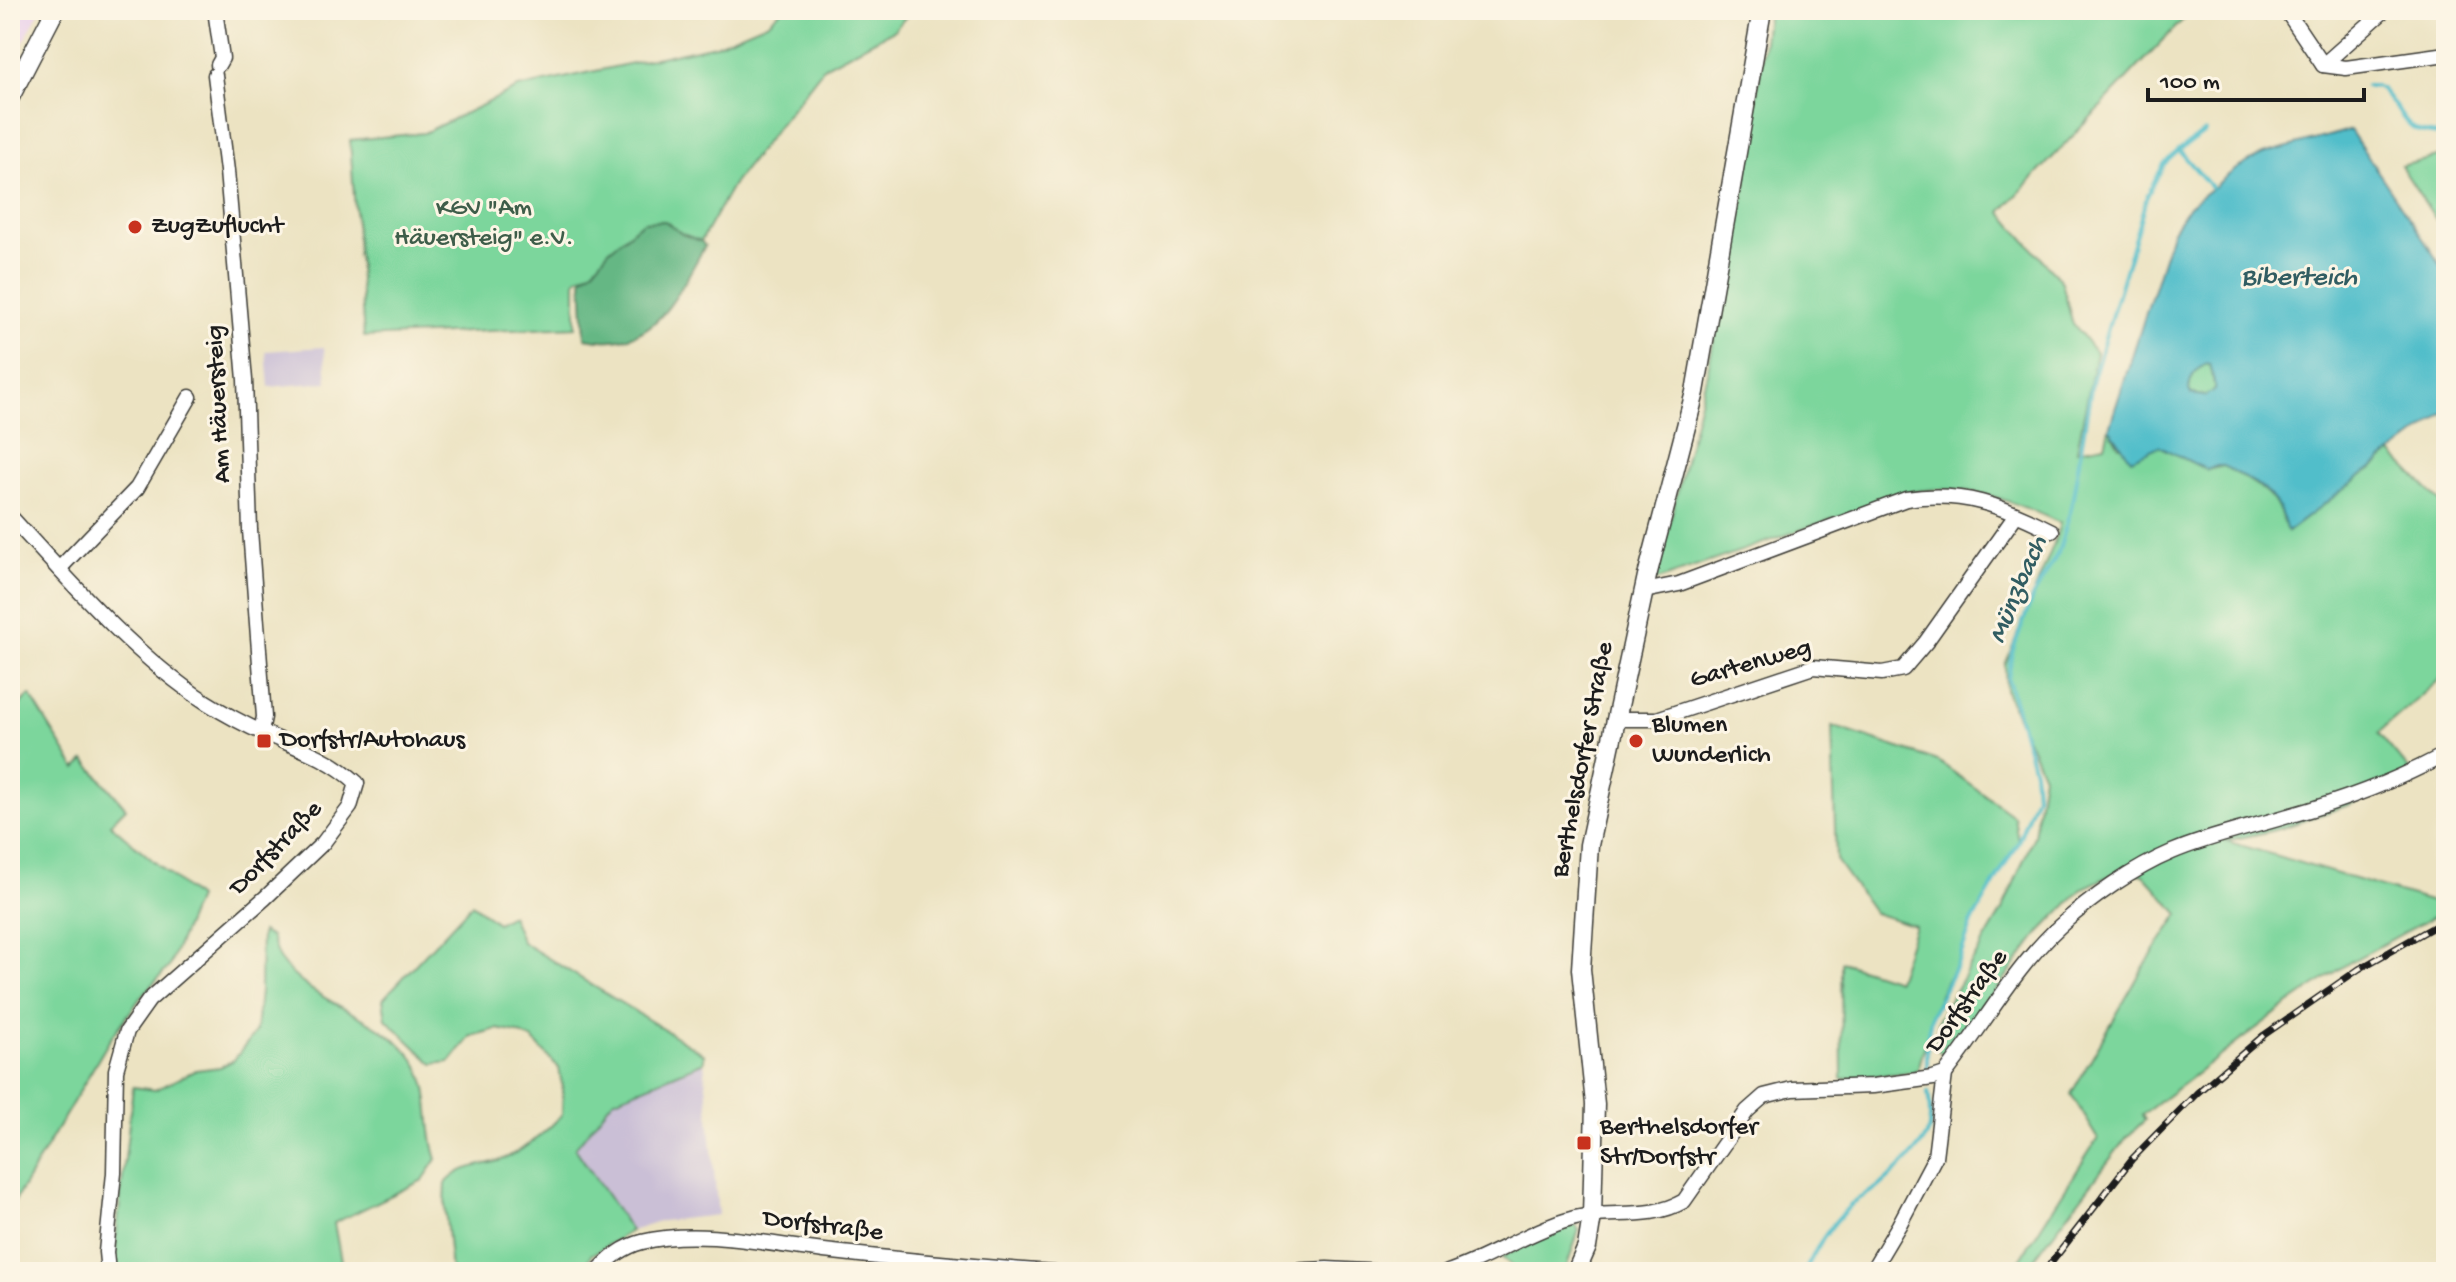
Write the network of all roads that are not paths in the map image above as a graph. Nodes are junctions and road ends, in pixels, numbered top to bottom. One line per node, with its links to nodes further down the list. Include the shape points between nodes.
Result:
1 (55, 10): 8 (street)
2 (215, 10): 16 (street, Am Häuersteig, via 245,380)
3 (1762, 10): 14 (street, Berthelsdorfer Straße, via 1695,392)
4 (2286, 10): 7 (street)
5 (2385, 10): 7 (street)
6 (2446, 54): 7 (street, via 2346,68)
7 (2323, 65)
8 (10, 97)
9 (190, 397): 13 (street, via 137,488)
10 (2016, 515): 12 (street); 14 (street, via 1961,497 1906,499 1679,584); 15 (street, Gartenweg, via 1903,669 1882,673 1813,667 1657,719)
11 (10, 516): 13 (street, Dorfstraße)
12 (2052, 531)
13 (59, 569): 16 (street, Dorfstraße, via 157,664 204,701)
14 (1644, 591): 15 (street, Berthelsdorfer Straße)
15 (1615, 719): 19 (street, Berthelsdorfer Straße, via 1589,845 1581,969 1595,1104)
16 (261, 732): 20 (street, Dorfstraße, via 341,768 357,783 356,794 323,843 149,1000 127,1031 116,1070)
17 (2446, 754): 18 (street, Dorfstraße, via 2331,803 2195,843 2131,875 2060,926)
18 (1939, 1076): 19 (street, Dorfstraße, via 1764,1096 1747,1111 1684,1201 1657,1212); 27 (street, via 1935,1157)
19 (1592, 1216): 25 (street, Dorfstraße, via 1562,1222); 26 (street, Berthelsdorfer Straße)
20 (108, 1272)
21 (597, 1272): 22 (street, Dorfstraße, via 625,1248 693,1238)
22 (1054, 1272)
23 (1268, 1272): 24 (street)
24 (1385, 1272)
25 (1448, 1272)
26 (1576, 1272)
27 (1871, 1272)

